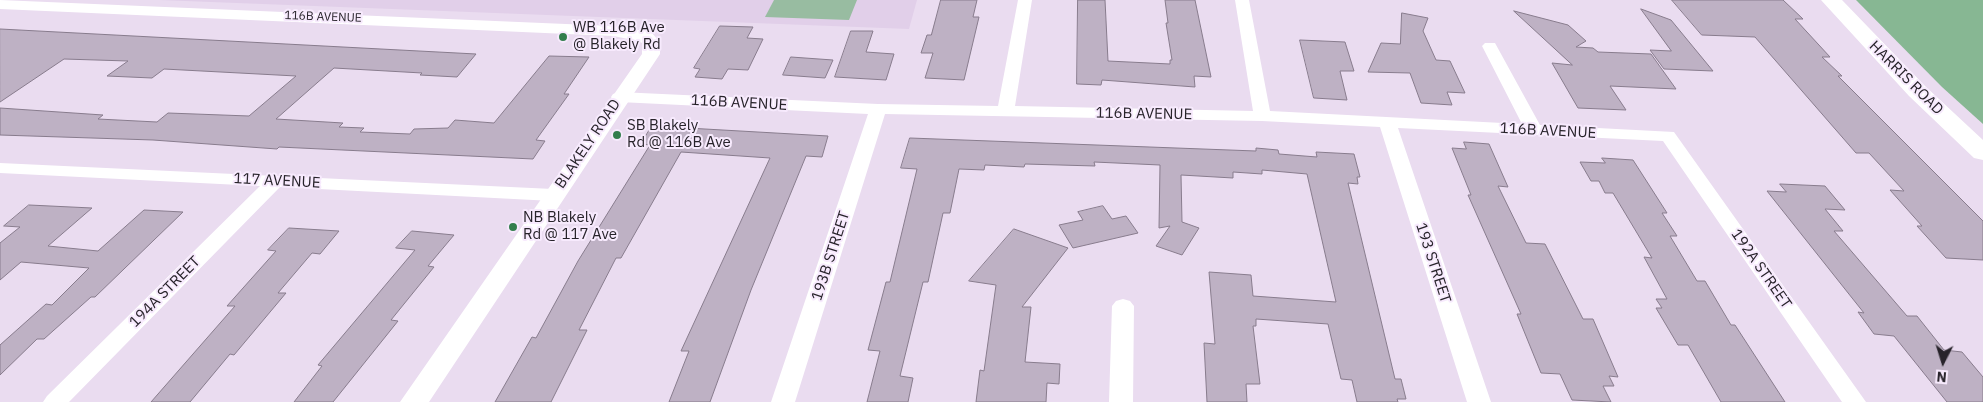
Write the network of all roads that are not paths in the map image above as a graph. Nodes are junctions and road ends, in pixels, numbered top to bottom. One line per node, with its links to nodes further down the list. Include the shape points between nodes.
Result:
1 (1024, 0): 9 (street)
2 (1242, 0): 10 (street)
3 (1831, 0): 14 (main road, HARRIS ROAD, via 1917,91)
4 (0, 4): 5 (street, 116B AVENUE, via 613,30)
5 (646, 36): 7 (street, BLAKELY ROAD, via 652,48 651,54)
6 (1490, 46): 12 (street)
7 (620, 97): 8 (street, 116B AVENUE); 18 (street, BLAKELY ROAD)
8 (878, 109): 9 (street, 116B AVENUE); 22 (street, 193B STREET)
9 (1006, 111): 10 (street, 116B AVENUE)
10 (1262, 116): 11 (street, 116B AVENUE)
11 (1388, 124): 12 (street, 116B AVENUE); 24 (street, 193 STREET)
12 (1534, 130): 13 (street, 116B AVENUE)
13 (1668, 136): 25 (street, 192A STREET)
14 (1983, 153)
15 (8, 168): 16 (street); 17 (street, 117 AVENUE)
16 (0, 181)
17 (276, 181): 18 (street, 117 AVENUE); 20 (street, 194A STREET)
18 (553, 195): 21 (street, BLAKELY ROAD)
19 (1123, 306): 23 (street)
20 (55, 402)
21 (414, 402)
22 (783, 402)
23 (1121, 402)
24 (1479, 402)
25 (1854, 402)

